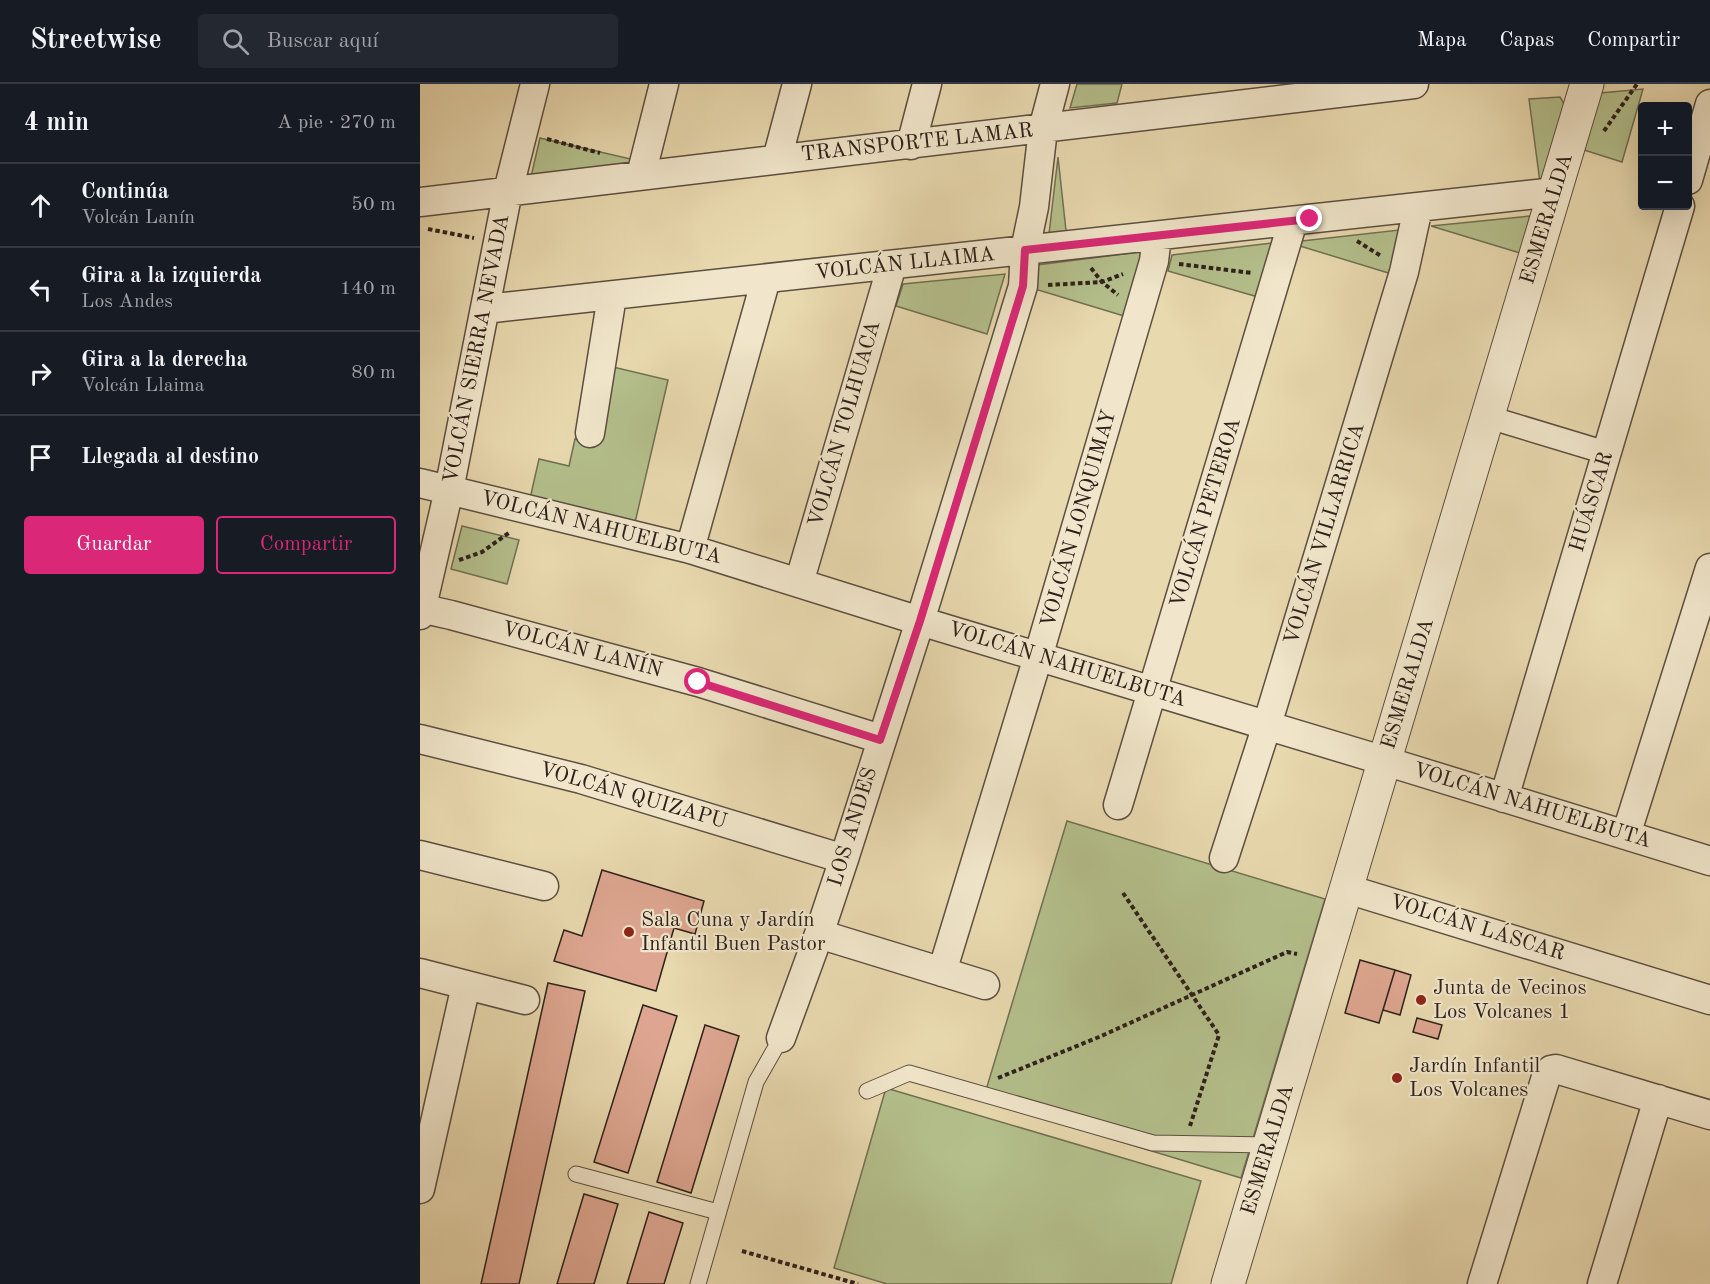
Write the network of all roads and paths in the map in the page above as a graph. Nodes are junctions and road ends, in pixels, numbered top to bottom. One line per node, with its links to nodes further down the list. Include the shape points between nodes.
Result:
1 (535, 84): 10 (street, VOLCÁN SIERRA NEVADA)
2 (664, 84): 14 (street)
3 (797, 84): 12 (street)
4 (927, 84): 11 (street)
5 (1055, 84): 9 (street, LOS ANDES)
6 (1414, 84): 9 (street, TRANSPORTE LAMAR)
7 (1587, 84): 16 (street, ESMERALDA)
8 (1710, 104): 13 (street)
9 (1043, 129): 11 (street, TRANSPORTE LAMAR); 25 (street, LOS ANDES)
10 (522, 133): 14 (path); 15 (street, VOLCÁN SIERRA NEVADA)
11 (911, 145): 12 (street, TRANSPORTE LAMAR)
12 (777, 159): 14 (street, TRANSPORTE LAMAR)
13 (1692, 166)
14 (643, 169): 15 (street, TRANSPORTE LAMAR)
15 (508, 191): 17 (street, TRANSPORTE LAMAR); 24 (street, VOLCÁN SIERRA NEVADA)
16 (1555, 192): 18 (street, VOLCÁN LLAIMA); 31 (street, ESMERALDA)
17 (420, 202)
18 (1418, 208): 20 (street, VOLCÁN LLAIMA); 27 (street, VOLCÁN VILLARRICA)
19 (1679, 210): 33 (street, HUÁSCAR)
20 (1293, 221): 22 (street, VOLCÁN LLAIMA); 44 (street, VOLCÁN PETEROA)
21 (420, 228): 24 (path)
22 (1157, 236): 25 (street, VOLCÁN LLAIMA); 43 (street, VOLCÁN LONQUIMAY, via 1154,261)
23 (1351, 238): 27 (path)
24 (498, 243): 30 (street, VOLCÁN SIERRA NEVADA)
25 (1025, 250): 26 (street, VOLCÁN LLAIMA); 42 (street, LOS ANDES, via 1023,286)
26 (892, 265): 28 (street, VOLCÁN LLAIMA); 40 (street, VOLCÁN TOLHUACA)
27 (1404, 273): 45 (street, VOLCÁN VILLARRICA)
28 (766, 279): 29 (street, VOLCÁN LLAIMA); 37 (street)
29 (612, 296): 30 (street, VOLCÁN LLAIMA); 32 (street)
30 (485, 309): 35 (street, VOLCÁN SIERRA NEVADA)
31 (1488, 417): 33 (street); 48 (street, ESMERALDA)
32 (590, 433)
33 (1607, 453): 49 (street, HUÁSCAR)
34 (420, 483): 35 (street, VOLCÁN NAHUELBUTA)
35 (449, 490): 36 (street, VOLCÁN NAHUELBUTA); 39 (street, VOLCÁN SIERRA NEVADA)
36 (542, 511): 37 (street, VOLCÁN NAHUELBUTA); 39 (path, via 482,552)
37 (690, 549): 40 (street, VOLCÁN NAHUELBUTA)
38 (1710, 568): 51 (street)
39 (430, 571): 41 (street, VOLCÁN SIERRA NEVADA)
40 (799, 583): 42 (street, VOLCÁN NAHUELBUTA)
41 (420, 610): 47 (street, VOLCÁN LANÍN, via 614,658)
42 (920, 621): 43 (street, VOLCÁN NAHUELBUTA); 47 (street, LOS ANDES)
43 (1038, 657): 44 (street, VOLCÁN NAHUELBUTA); 62 (street, VOLCÁN LONQUIMAY)
44 (1152, 691): 45 (street, VOLCÁN NAHUELBUTA); 50 (street, VOLCÁN PETEROA)
45 (1267, 725): 48 (street, VOLCÁN NAHUELBUTA); 53 (street, VOLCÁN VILLARRICA)
46 (420, 739): 54 (street, VOLCÁN QUIZAPU, via 581,779)
47 (880, 740): 54 (street, LOS ANDES)
48 (1385, 761): 49 (street, VOLCÁN NAHUELBUTA); 57 (street, ESMERALDA)
49 (1504, 798): 51 (street, VOLCÁN NAHUELBUTA)
50 (1118, 805)
51 (1626, 835): 55 (street, VOLCÁN NAHUELBUTA)
52 (420, 855): 56 (street)
53 (1224, 858)
54 (844, 859): 59 (street, LOS ANDES)
55 (1710, 861)
56 (544, 886)
57 (1347, 889): 60 (street, ESMERALDA); 66 (street, VOLCÁN LÁSCAR)
58 (1123, 893): 65 (path)
59 (819, 934): 62 (street); 68 (street, LOS ANDES)
60 (1326, 958): 65 (path, via 1287,952); 74 (street, ESMERALDA)
61 (420, 972): 63 (street)
62 (942, 972): 64 (street)
63 (466, 985): 67 (street); 76 (street)
64 (985, 985)
65 (1192, 995): 70 (path); 73 (path, via 1219,1035)
66 (1710, 999)
67 (525, 1000)
68 (781, 1038): 77 (lane, LOS ANDES, via 756,1082)
69 (867, 1090): 70 (lane, via 909,1073)
70 (967, 1090): 73 (lane, via 1153,1143)
71 (1658, 1099): 72 (street); 82 (street, via 1551,1070); 83 (street)
72 (1710, 1114)
73 (1185, 1144): 74 (lane)
74 (1269, 1145): 81 (street, ESMERALDA)
75 (576, 1174): 77 (lane)
76 (420, 1189)
77 (718, 1212): 79 (lane, LOS ANDES)
78 (742, 1251): 80 (path)
79 (698, 1284)
80 (858, 1284)
81 (1228, 1284)
82 (1482, 1284)
83 (1602, 1284)

